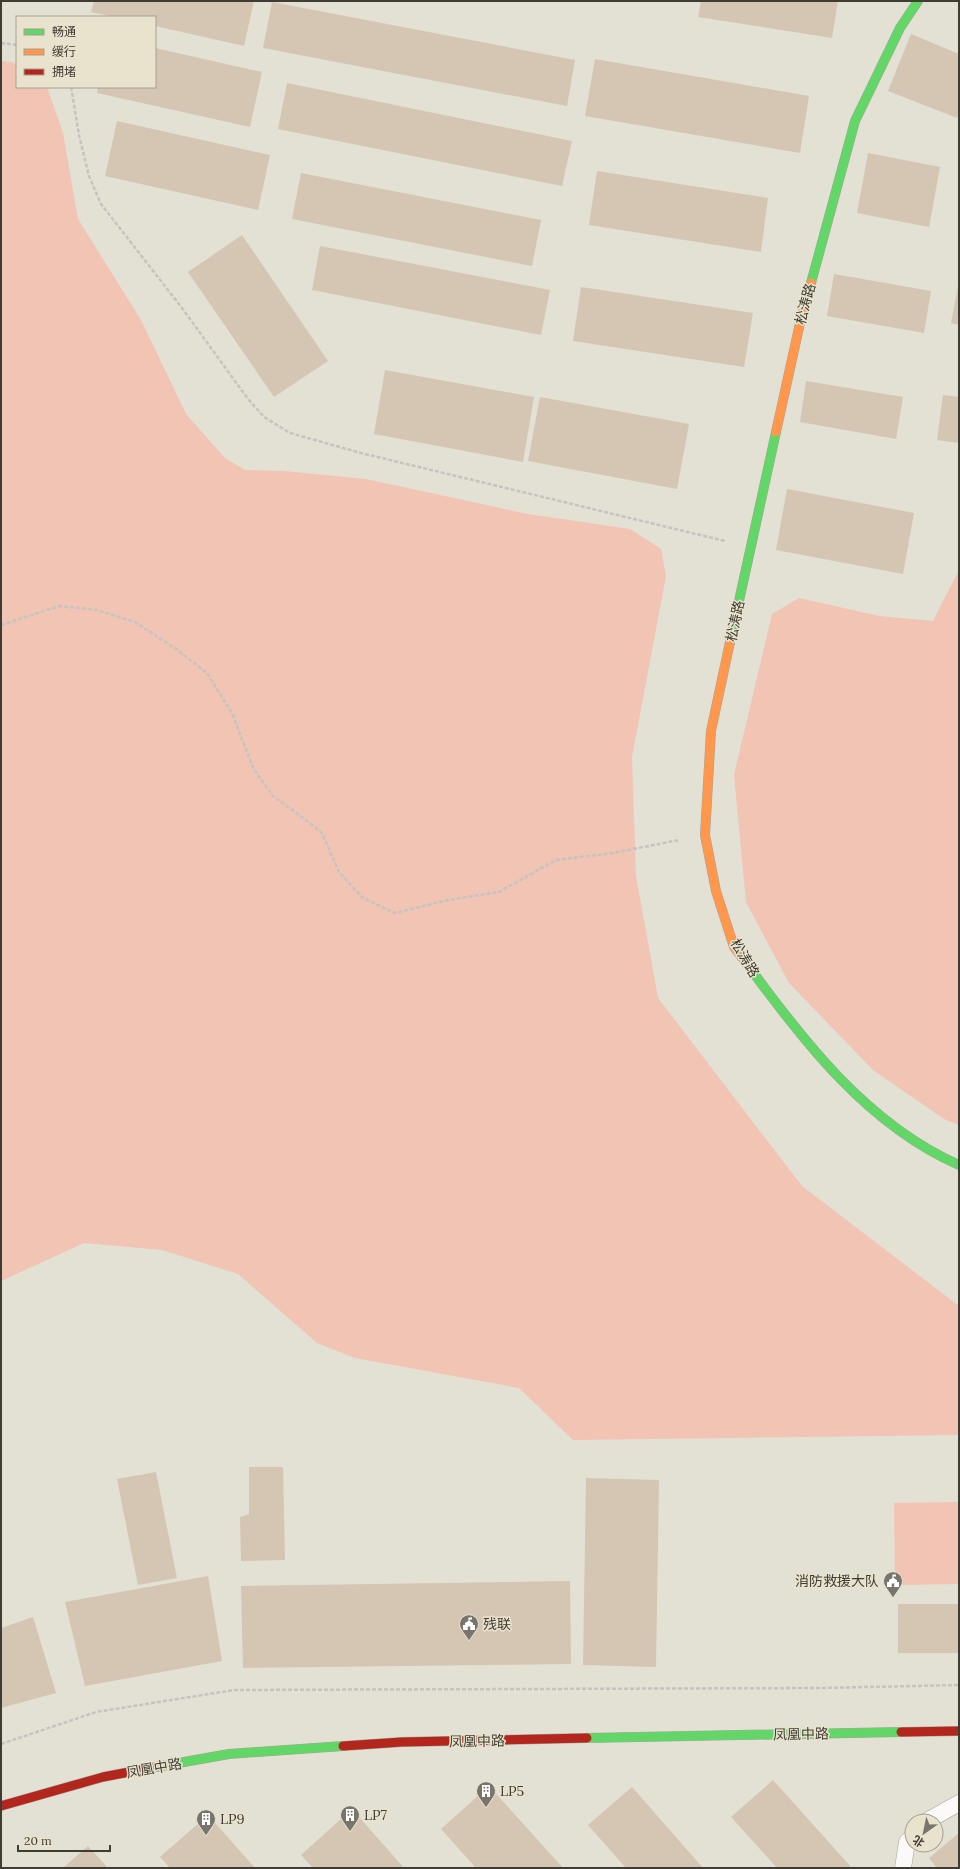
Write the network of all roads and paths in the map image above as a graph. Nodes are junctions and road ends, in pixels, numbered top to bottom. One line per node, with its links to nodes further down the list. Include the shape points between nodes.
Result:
1 (918, 1): 5 (street, 松涛路, via 900,28 855,121 802,314)
2 (1, 43): 3 (path)
3 (16, 45)
4 (71, 88): 5 (path, via 79,135 101,204 264,417 290,433 361,453)
5 (751, 547): 7 (street, 松涛路, via 711,731)
6 (1, 625): 7 (path, via 59,606 97,610 135,622 176,649 208,674 233,715 253,768 273,796 322,834 339,872 363,898 396,913 448,900 499,892 556,860 613,853)
7 (705, 835): 8 (street, 松涛路, via 716,891 734,947 767,992 811,1049 875,1112 936,1155)
8 (959, 1165)
9 (959, 1685): 11 (path, via 822,1688 234,1690 96,1712)
10 (959, 1731): 13 (street, 凤凰中路, via 402,1742 229,1754 103,1777)
11 (1, 1744)
12 (959, 1803): 14 (lane)
13 (1, 1806)
14 (941, 1813)
15 (905, 1853): 16 (lane)
16 (903, 1868)

